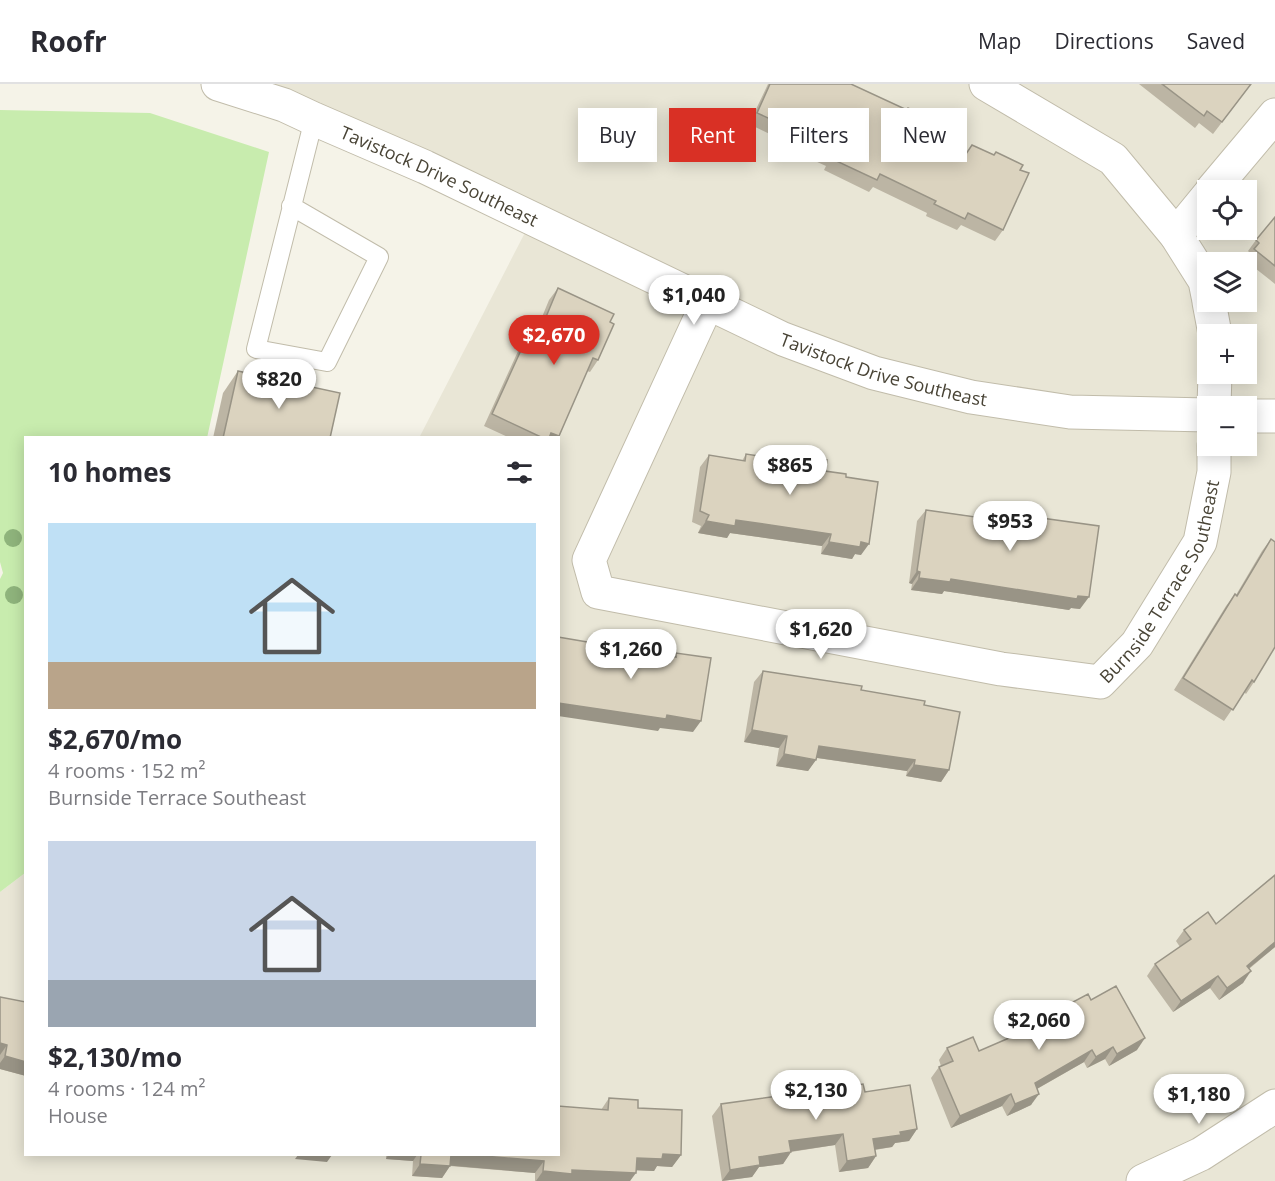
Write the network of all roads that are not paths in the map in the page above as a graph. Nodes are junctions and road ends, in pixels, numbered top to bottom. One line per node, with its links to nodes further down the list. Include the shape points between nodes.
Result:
1 (218, 84): 4 (street, Tavistock Drive Southeast)
2 (986, 84): 8 (street, via 1113,159)
3 (1275, 115): 5 (street)
4 (314, 119): 6 (lane); 10 (street, Tavistock Drive Southeast, via 425,167)
5 (1220, 180)
6 (291, 206): 6 (lane, via 256,349 327,362 379,257)
7 (1197, 209): 8 (street)
8 (1176, 234): 9 (street)
9 (1197, 269)
10 (707, 304): 11 (street, Tavistock Drive Southeast, via 783,339 873,373 971,397 1070,412); 14 (street, Burnside Terrace Southeast, via 589,560 598,592 1001,669 1100,682 1137,644 1200,542)
11 (1197, 415)
12 (1257, 416): 13 (street)
13 (1275, 416)
14 (1214, 456)
15 (1275, 1106): 16 (street, via 1201,1154)
16 (1143, 1181)

